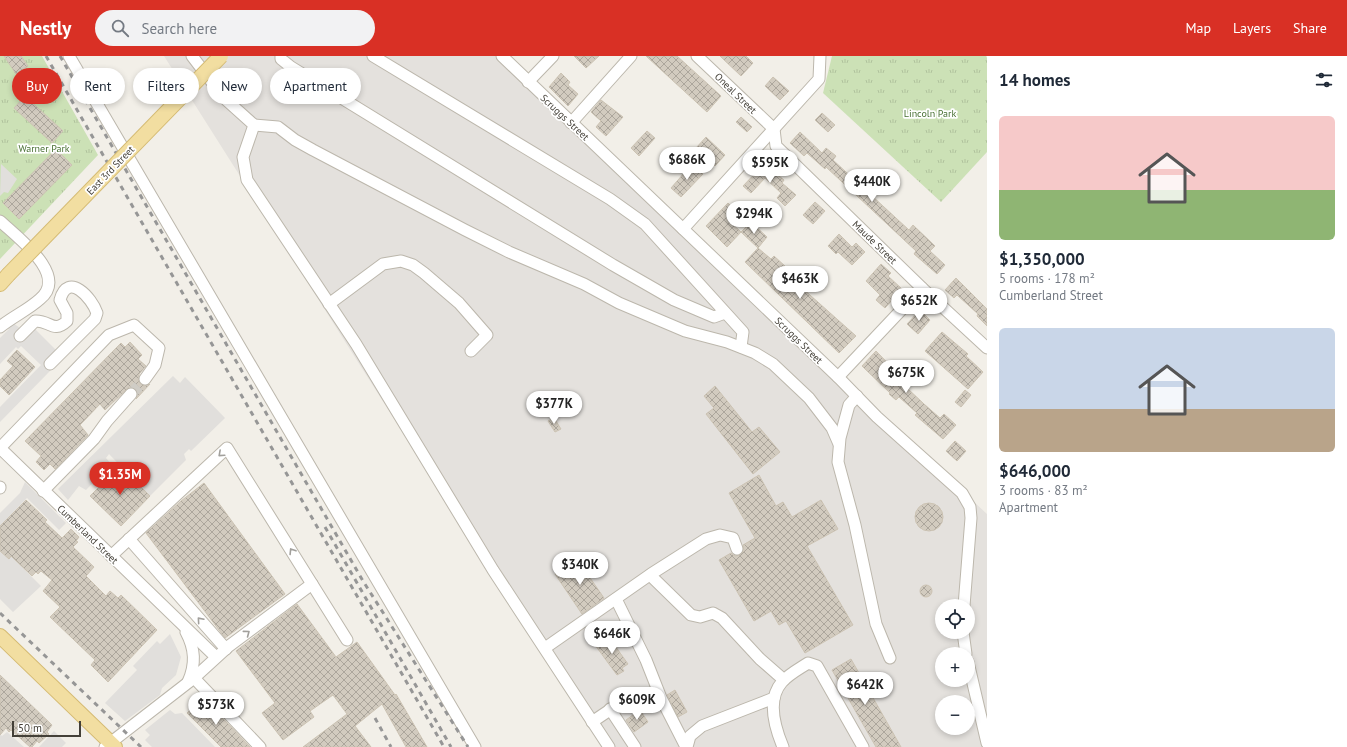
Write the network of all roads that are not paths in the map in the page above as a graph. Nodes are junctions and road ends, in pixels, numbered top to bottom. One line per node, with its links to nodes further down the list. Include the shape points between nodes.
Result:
1 (69, 56): 58 (street)
2 (192, 56): 13 (street, via 224,98)
3 (221, 56): 17 (main road, East 3rd Street, bridge)
4 (281, 56): 20 (street, via 281,59 291,67 613,265 674,300 705,314 714,317)
5 (373, 56): 20 (street, via 610,199 645,224)
6 (502, 56): 11 (street, Scruggs Street)
7 (553, 56): 11 (street)
8 (631, 56): 12 (street)
9 (697, 56): 14 (street, Oneal Street)
10 (820, 56): 14 (street, via 819,80)
11 (528, 82): 12 (street, Scruggs Street)
12 (571, 123): 16 (street, Scruggs Street)
13 (254, 125): 19 (street, via 242,157 247,180); 23 (street, via 278,127 312,150 465,230 584,284 619,303 685,331)
14 (774, 129): 16 (street); 18 (street, Maude Street, via 776,146)
15 (0, 222): 21 (street, via 46,266 50,280 48,290 41,299)
16 (683, 229): 27 (street, Scruggs Street)
17 (4, 280)
18 (922, 288): 24 (street, Maude Street); 27 (street)
19 (330, 304): 25 (street, via 383,264 407,263 424,273 459,303 487,335); 44 (street, via 493,570)
20 (725, 313): 23 (street, via 743,332)
21 (0, 327)
22 (20, 336): 26 (street, via 35,321 40,320 54,327 61,326 66,321 67,313 60,300 62,292 67,289 80,289 88,296 98,313 95,320)
23 (741, 347): 31 (street, via 773,364 789,377 827,422)
24 (987, 348)
25 (471, 351)
26 (50, 364)
27 (838, 376): 30 (street, Scruggs Street)
28 (145, 379): 32 (street, via 155,365 159,348 134,325 123,328 109,335)
29 (131, 394): 33 (street, via 94,439)
30 (856, 396): 31 (street, via 849,405); 40 (street, Scruggs Street, via 962,493 970,507 970,544)
31 (839, 444): 47 (street, via 838,462 855,524 876,624)
32 (0, 448): 33 (street, Cumberland Street)
33 (43, 491): 36 (street, Cumberland Street)
34 (129, 539): 36 (street); 38 (street, one-way to 34, via 227,448); 45 (street, one-way to 34)
35 (737, 549): 37 (street, via 733,538 720,535 706,539)
36 (111, 556): 41 (street, Cumberland Street)
37 (650, 575): 39 (street); 48 (street, via 691,615 700,617 713,613 722,618)
38 (312, 584): 43 (street); 45 (street, one-way to 38)
39 (616, 599): 44 (street); 61 (street)
40 (965, 599)
41 (176, 619): 46 (street, Cumberland Street); 49 (street, Cumberland Street, via 191,642 194,652)
42 (0, 636): 56 (main road)
43 (347, 640)
44 (545, 648): 54 (street)
45 (226, 649): 46 (street)
46 (216, 658): 49 (street)
47 (890, 658)
48 (784, 680): 52 (street); 63 (street, via 808,663 817,666)
49 (191, 681): 56 (street); 57 (street)
50 (974, 687): 55 (street)
51 (629, 697): 53 (street)
52 (774, 698): 61 (street, via 702,726 690,736); 62 (street, via 774,726)
53 (610, 710): 54 (street); 60 (street)
54 (592, 722): 59 (street)
55 (987, 743)
56 (110, 746)
57 (260, 747)
58 (475, 747)
59 (609, 747)
60 (635, 747)
61 (686, 747)
62 (783, 747)
63 (863, 747)

